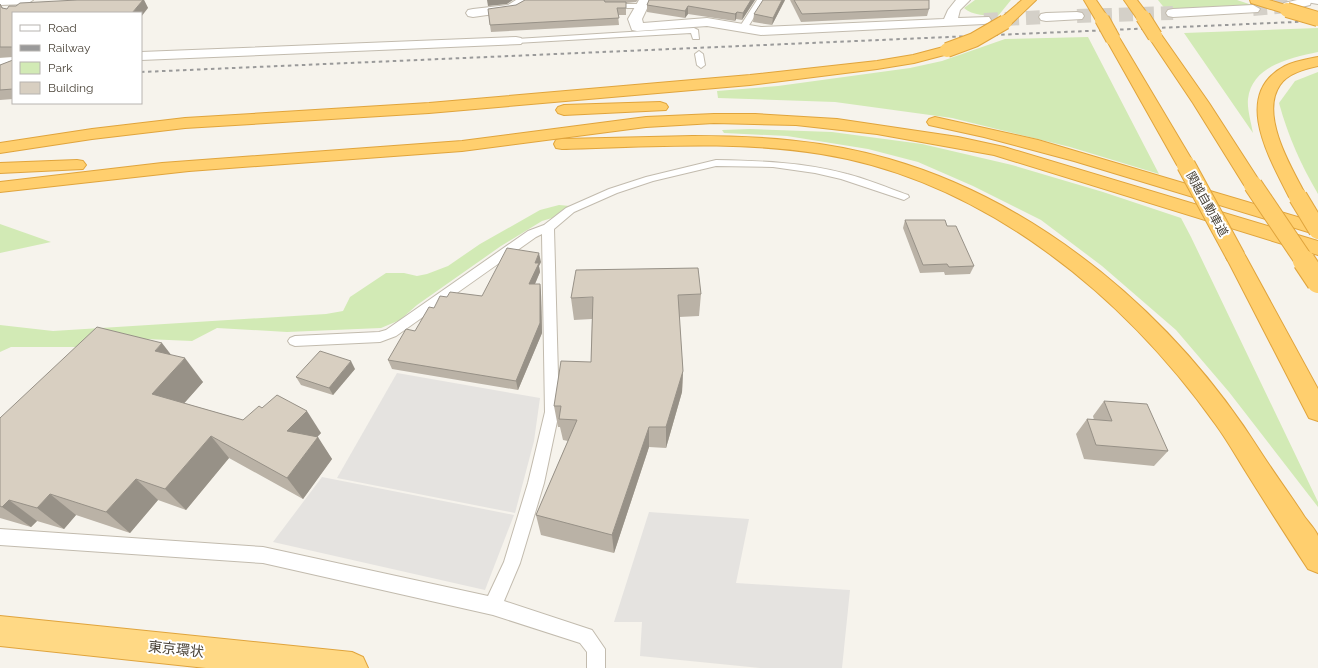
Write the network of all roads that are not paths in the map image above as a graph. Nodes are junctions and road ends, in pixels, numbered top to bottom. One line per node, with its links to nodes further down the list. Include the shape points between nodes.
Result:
1 (27, 0): 10 (street); 17 (street)
2 (525, 0): 14 (street, via 511,8)
3 (761, 0): 25 (lane)
4 (964, 0): 23 (street, via 951,14)
5 (1030, 0): 35 (highway, bridge, via 1005,22 974,40 914,59 766,79)
6 (1090, 0): 49 (highway, 関越自動車道, bridge, via 1186,165)
7 (1130, 0): 47 (highway, bridge, via 1201,103)
8 (1304, 0): 16 (street)
9 (1309, 0): 11 (lane)
10 (0, 1)
11 (1318, 2)
12 (643, 3): 15 (lane); 24 (street, via 635,20)
13 (1254, 5): 16 (highway); 18 (street)
14 (471, 6): 28 (street)
15 (608, 6)
16 (1288, 8): 21 (highway, bridge)
17 (15, 12)
18 (1173, 13)
19 (1077, 16): 20 (street)
20 (1046, 17)
21 (1318, 19)
22 (984, 20): 23 (street)
23 (951, 23): 25 (street, via 761,31)
24 (637, 27): 25 (street, via 707,22); 27 (lane, via 530,34)
25 (744, 28)
26 (696, 37): 27 (lane, via 694,30)
27 (516, 41): 28 (street)
28 (477, 42): 30 (street)
29 (699, 54): 34 (lane)
30 (142, 56)
31 (12, 61): 33 (street)
32 (1318, 61): 45 (highway, bridge, via 1293,67 1279,76 1268,87 1265,100 1269,132 1279,158)
33 (0, 62)
34 (702, 65)
35 (429, 108): 36 (highway); 45 (highway, via 578,110 743,105 891,115 1009,138)
36 (185, 123): 37 (highway, via 69,126); 39 (highway)
37 (0, 133)
38 (465, 146): 40 (highway); 46 (highway, via 671,120 769,119 863,126 936,137 998,151); 51 (highway, via 735,142 782,144 822,148 867,157 910,170 953,189 996,211 1047,243 1090,274 1132,312 1177,360 1224,417)
39 (0, 148)
40 (216, 163): 41 (highway); 42 (highway)
41 (0, 168)
42 (0, 187)
43 (904, 197): 44 (lane, via 844,176 717,158 613,191 570,210)
44 (548, 228): 48 (lane, via 532,234 391,333 380,337); 52 (lane, via 552,412 536,483 514,556)
45 (1318, 230)
46 (1318, 248)
47 (1318, 283)
48 (295, 341)
49 (1318, 411)
50 (0, 538): 52 (lane, via 263,555)
51 (1318, 560)
52 (493, 606): 55 (lane, via 586,636 596,649)
53 (0, 631): 54 (highway, 東京環状)
54 (352, 668)
55 (596, 668)

